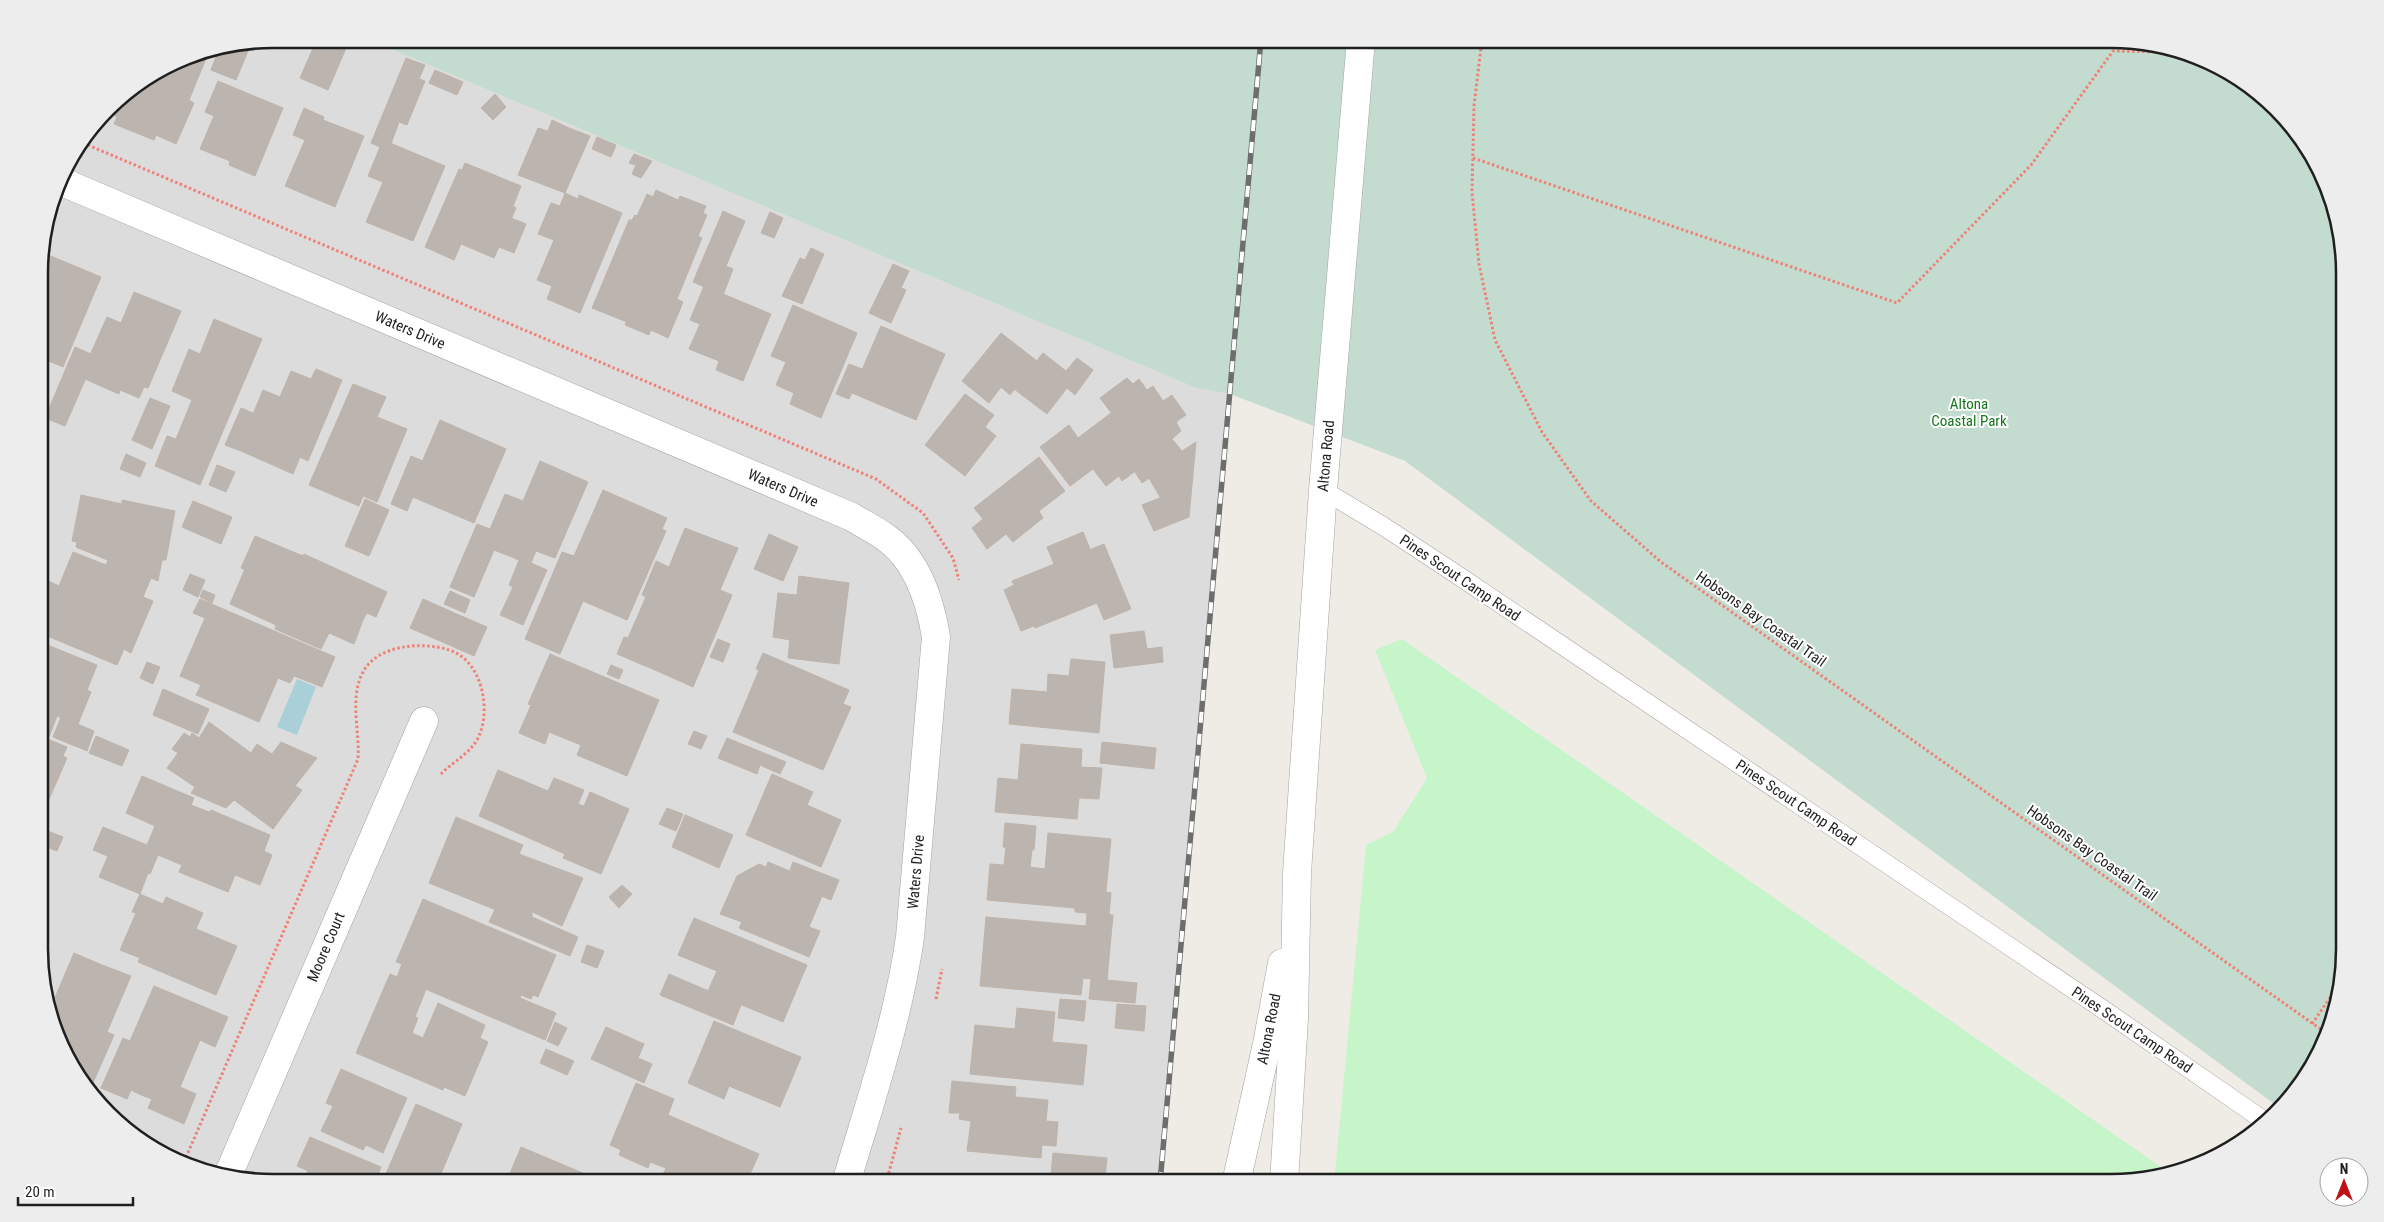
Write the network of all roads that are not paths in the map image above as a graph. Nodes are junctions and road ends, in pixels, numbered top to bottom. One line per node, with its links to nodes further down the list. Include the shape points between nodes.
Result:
1 (1360, 48): 3 (street, Altona Road)
2 (66, 184): 8 (street, Waters Drive, via 852,517 886,537 906,556 931,609 936,636 910,937 904,985)
3 (1323, 490): 5 (street, Altona Road); 6 (lane, Pines Scout Camp Road, via 1472,585)
4 (424, 721): 7 (street, Moore Court)
5 (1297, 873): 9 (street, Altona Road, via 1269,1035); 10 (street, Altona Road, via 1294,1019)
6 (2261, 1118)
7 (230, 1170)
8 (849, 1174)
9 (1238, 1174)
10 (1285, 1174)

